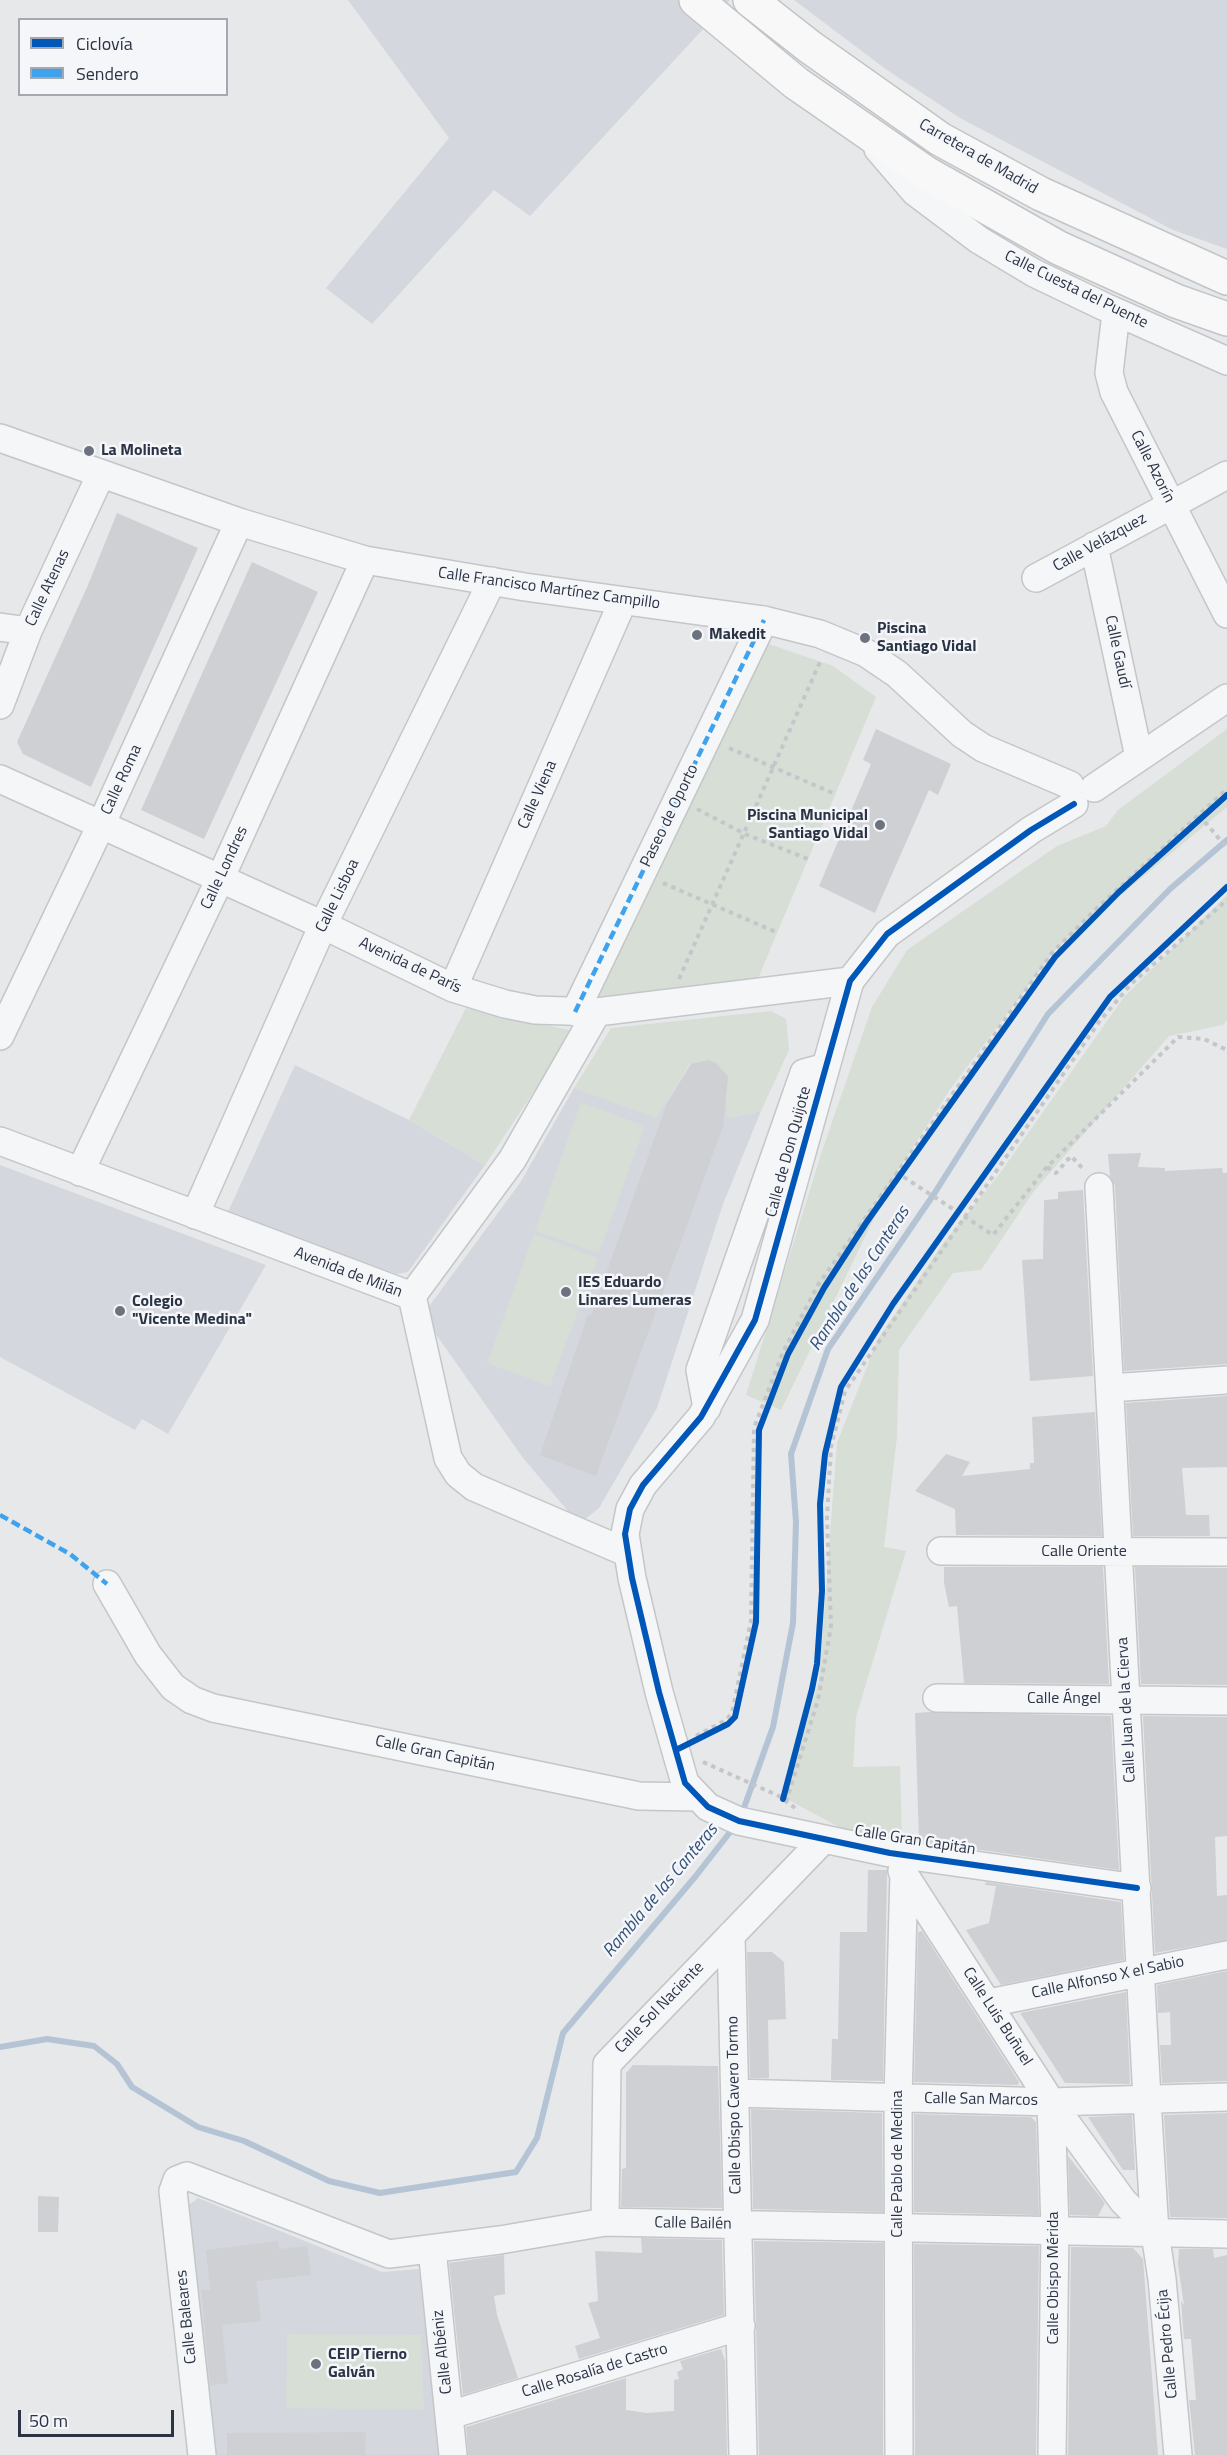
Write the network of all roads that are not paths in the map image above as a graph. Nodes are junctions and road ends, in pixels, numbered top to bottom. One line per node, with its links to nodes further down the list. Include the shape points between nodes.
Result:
1 (696, 0): 3 (main road, via 796,83)
2 (750, 0): 4 (main road, Carretera de Madrid, via 940,139 1041,194)
3 (859, 128): 5 (street, Calle Cuesta del Puente, via 915,192 970,234 1034,273); 6 (main road, via 926,173 1059,248)
4 (1227, 278)
5 (1116, 313): 7 (street, Calle Cuesta del Puente); 11 (street, Calle Azorín, via 1108,373)
6 (1227, 320)
7 (1227, 361)
8 (0, 438): 9 (street, Calle Francisco Martínez Campillo)
9 (101, 474): 12 (street, Calle Francisco Martínez Campillo); 21 (street, Calle Atenas)
10 (1227, 475): 11 (street, Calle Velázquez)
11 (1170, 505): 13 (street, Calle Velázquez); 18 (street, Calle Azorín)
12 (239, 522): 14 (street, Calle Francisco Martínez Campillo); 27 (street, Calle Roma)
13 (1094, 546): 15 (street, Calle Velázquez); 24 (street, Calle Gaudí)
14 (364, 560): 16 (street, Calle Francisco Martínez Campillo); 28 (street, Calle Londres)
15 (1036, 578)
16 (492, 581): 17 (street, Calle Francisco Martínez Campillo); 29 (street, Calle Lisboa)
17 (623, 601): 19 (street, Calle Francisco Martínez Campillo); 31 (street, Calle Viena)
18 (1227, 614)
19 (764, 620): 26 (street, Calle Francisco Martínez Campillo, via 820,634 866,653 897,674 969,739); 32 (street, Paseo de Oporto)
20 (0, 627): 21 (street)
21 (28, 631): 23 (street, Calle Atenas)
22 (1227, 698): 24 (street, Calle de Don Quijote)
23 (0, 705)
24 (1139, 757): 26 (street, Calle de Don Quijote)
25 (0, 779): 27 (street, Avenida de París)
26 (1079, 792): 30 (street, Calle de Don Quijote, via 887,934)
27 (101, 825): 28 (street, Avenida de París); 33 (street, Calle Roma)
28 (220, 879): 29 (street, Avenida de París); 35 (street, Calle Londres)
29 (323, 925): 31 (street, Avenida de París); 37 (street, Calle Lisboa)
30 (850, 981): 32 (street, Avenida de París); 44 (street, Calle de Don Quijote, via 754,1320 706,1408 643,1485 630,1509 625,1534)
31 (453, 988): 32 (street, Avenida de París, via 515,1006)
32 (586, 1012): 38 (street, Avenida de Milán, via 512,1160)
33 (0, 1036)
34 (0, 1141): 35 (street, Avenida de Milán)
35 (80, 1172): 37 (street, Avenida de Milán)
36 (1099, 1187): 40 (street, Calle Juan de la Cierva)
37 (195, 1215): 38 (street, Avenida de Milán)
38 (412, 1296): 44 (street, via 448,1458 458,1474 474,1487)
39 (1227, 1380): 40 (street)
40 (1110, 1388): 42 (street, Calle Juan de la Cierva)
41 (940, 1551): 42 (street, Calle Oriente)
42 (1119, 1552): 43 (street, Calle Oriente); 47 (street, Calle Juan de la Cierva)
43 (1227, 1552)
44 (630, 1565): 49 (street, Calle de Don Quijote, via 685,1783)
45 (106, 1584): 49 (street, Calle Gran Capitán, via 148,1655 173,1687 203,1704 639,1796)
46 (937, 1698): 47 (street, Calle Ángel)
47 (1126, 1700): 48 (street, Calle Ángel); 52 (street, Calle Juan de la Cierva)
48 (1227, 1701)
49 (697, 1797): 50 (street, Calle Gran Capitán, via 708,1807 739,1821)
50 (824, 1839): 51 (street, Calle Gran Capitán); 53 (street, Calle Sol Naciente)
51 (897, 1863): 52 (street, Calle Gran Capitán); 56 (street, Calle Luis Buñuel); 59 (street, Calle Pablo de Medina)
52 (1137, 1888): 55 (street, Calle Juan de la Cierva)
53 (731, 1935): 57 (street, Calle Obispo Cavero Tormo); 63 (street, Calle Sol Naciente, via 607,2064)
54 (1227, 1955): 55 (street, Calle Alfonso X el Sabio)
55 (1141, 1971): 56 (street, Calle Alfonso X el Sabio); 60 (street, Calle Juan de la Cierva)
56 (989, 2003): 61 (street, Calle Luis Buñuel)
57 (735, 2092): 59 (street, Calle San Marcos); 64 (street, Calle Obispo Cavero Tormo)
58 (1227, 2097): 60 (street, Calle San Marcos)
59 (898, 2098): 61 (street, Calle San Marcos); 65 (street, Calle Pablo de Medina)
60 (1147, 2099): 61 (street, Calle San Marcos); 67 (street, Calle Juan de la Cierva)
61 (1052, 2102): 66 (street, Calle Obispo Mérida); 67 (street, Calle Luis Buñuel, via 1123,2201)
62 (177, 2180): 69 (street, Calle Bailén, via 187,2176 200,2179 389,2254); 72 (street, Calle Baleares, via 173,2191)
63 (605, 2222): 64 (street, Calle Bailén); 69 (street, Calle Bailén)
64 (738, 2224): 65 (street, Calle Bailén); 70 (street, Calle Obispo Cavero Tormo)
65 (898, 2227): 66 (street, Calle Bailén); 75 (street, Calle Pablo de Medina)
66 (1055, 2229): 67 (street, Calle Bailén); 76 (street, Calle Obispo Mérida)
67 (1155, 2233): 68 (street, Calle Bailén); 77 (street, Calle Pedro Écija)
68 (1227, 2234)
69 (432, 2248): 71 (street, Calle Albéniz)
70 (741, 2326): 71 (street, Calle Rosalía de Castro); 74 (street, Calle Obispo Cavero Tormo)
71 (450, 2415): 73 (street, Calle Albéniz)
72 (202, 2455)
73 (453, 2455)
74 (743, 2455)
75 (899, 2455)
76 (1052, 2455)
77 (1178, 2455)

